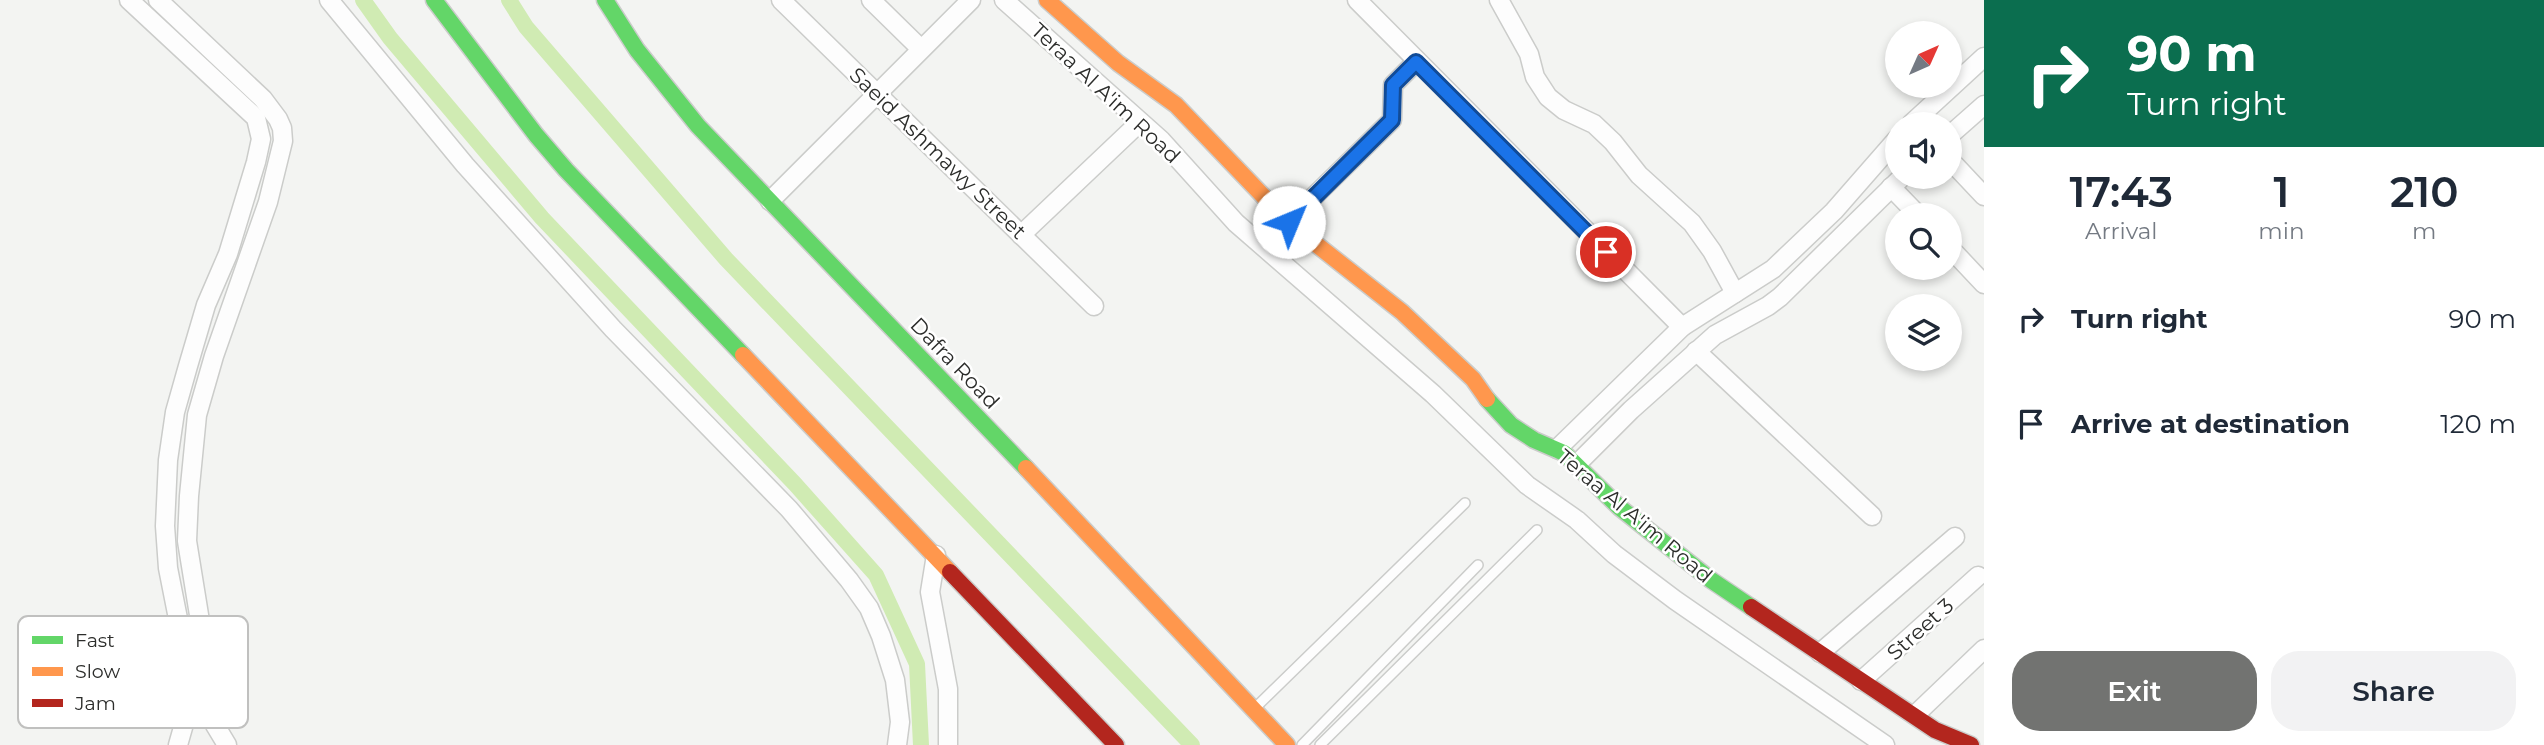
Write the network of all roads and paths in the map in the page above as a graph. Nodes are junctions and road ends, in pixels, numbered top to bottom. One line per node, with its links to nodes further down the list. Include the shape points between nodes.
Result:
1 (129, 0): 43 (street, via 257,118 261,139 175,412 168,460 166,537)
2 (158, 0): 44 (street, via 263,99 278,119 283,141 268,202 197,415 187,541)
3 (329, 0): 54 (street, via 464,165 613,329 789,509 849,580 869,608 895,680 900,722)
4 (434, 0): 40 (street, via 566,170)
5 (605, 0): 25 (street, Dafra Road, via 666,89)
6 (781, 0): 16 (street, Saeid Ashmawy Street)
7 (872, 0): 13 (street)
8 (971, 0): 13 (street)
9 (1004, 0): 19 (street, Teraa Al A'im Road)
10 (1047, 0): 26 (street, Teraa Al A'im Road, via 1118,63 1176,105)
11 (1357, 0): 15 (street)
12 (1499, 0): 30 (street, via 1548,97 1594,124 1639,175 1692,223)
13 (921, 49): 16 (street)
14 (1984, 57): 18 (street)
15 (1416, 62): 26 (street, via 1393,85 1392,120); 32 (street)
16 (877, 93): 25 (street); 27 (street, Saeid Ashmawy Street)
17 (1984, 105): 20 (street)
18 (1924, 112)
19 (1140, 122): 27 (street); 60 (street, Teraa Al A'im Road, via 1236,223 1433,394 1527,485 1675,600)
20 (1962, 124)
21 (1885, 152): 30 (street, via 1834,211 1773,269)
22 (1962, 172): 24 (street)
23 (1889, 189): 33 (street, via 1780,297 1714,335)
24 (1984, 195)
25 (770, 201): 48 (street, Dafra Road)
26 (1289, 222): 34 (street, Teraa Al A'im Road, via 1439,345 1511,425)
27 (1021, 235): 31 (street, Saeid Ashmawy Street)
28 (1962, 261): 29 (street)
29 (1984, 284)
30 (1735, 293): 32 (street)
31 (1094, 306)
32 (1682, 327): 34 (street)
33 (1696, 351): 35 (street); 37 (street)
34 (1556, 449): 35 (street, Teraa Al A'im Road)
35 (1576, 465): 46 (street, Teraa Al A'im Road, via 1619,507 1711,580)
36 (1465, 503): 48 (lane)
37 (1871, 516)
38 (1537, 530): 59 (lane)
39 (1955, 537): 46 (street)
40 (936, 555): 55 (street, via 930,592 948,689); 56 (street)
41 (1478, 565): 58 (lane)
42 (1978, 576): 47 (street, Street 3)
43 (178, 616)
44 (199, 616)
45 (1984, 649): 49 (street)
46 (1820, 653): 47 (street, Teraa Al A'im Road)
47 (1861, 681): 49 (street, Teraa Al A'im Road)
48 (1253, 710): 57 (street, Dafra Road)
49 (1915, 715): 61 (street, Teraa Al A'im Road, via 1935,730)
50 (183, 728): 52 (street)
51 (217, 728): 53 (street)
52 (178, 745)
53 (227, 745)
54 (897, 745)
55 (948, 745)
56 (1116, 745)
57 (1287, 745)
58 (1302, 745)
59 (1320, 745)
60 (1885, 745)
61 (1971, 745)

